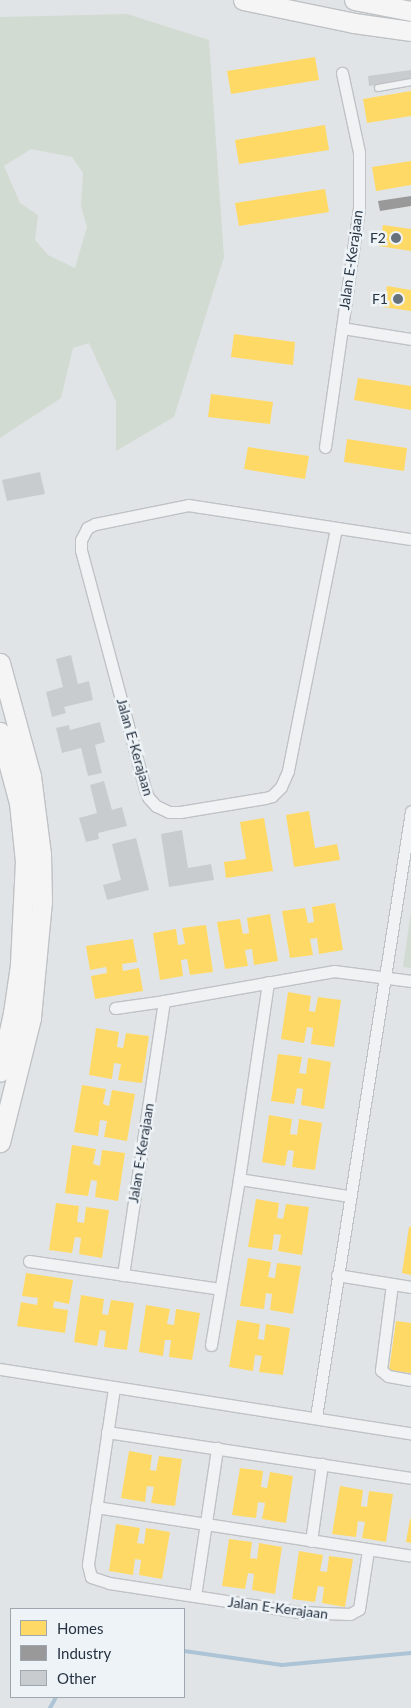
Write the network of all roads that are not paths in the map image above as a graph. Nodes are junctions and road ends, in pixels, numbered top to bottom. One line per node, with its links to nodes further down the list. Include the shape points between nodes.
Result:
1 (243, 0): 4 (main road)
2 (354, 0): 3 (main road)
3 (411, 11)
4 (411, 31)
5 (342, 73): 8 (street, Jalan E-Kerajaan, via 359,152 359,200)
6 (411, 82): 7 (lane)
7 (378, 88)
8 (342, 328): 9 (street); 10 (street, Jalan E-Kerajaan)
9 (411, 338)
10 (325, 447)
11 (336, 528): 11 (street, Jalan E-Kerajaan, via 188,506 95,524 83,534 81,550 148,797 161,809 180,812 265,798 277,792 285,780); 12 (street)
12 (411, 539)
13 (0, 663): 22 (main road, via 31,776 41,854 42,901 31,1018)
14 (0, 732): 21 (main road, via 19,803 25,861 20,965)
15 (411, 811): 16 (street)
16 (384, 977): 17 (street); 18 (street, via 334,971); 24 (street)
17 (411, 981)
18 (268, 982): 19 (street); 23 (street)
19 (164, 1001): 20 (street); 26 (street, Jalan E-Kerajaan)
20 (114, 1008)
21 (0, 1072)
22 (0, 1142)
23 (239, 1179): 24 (street); 30 (street)
24 (349, 1196): 27 (street)
25 (29, 1261): 26 (street)
26 (123, 1275): 30 (street)
27 (337, 1275): 28 (street); 35 (street)
28 (392, 1284): 29 (street); 33 (street, via 381,1370 388,1376)
29 (411, 1287)
30 (220, 1289): 31 (street)
31 (210, 1345)
32 (0, 1369): 34 (street)
33 (411, 1380)
34 (114, 1388): 35 (street); 36 (street, Jalan E-Kerajaan)
35 (316, 1417): 37 (street)
36 (107, 1432): 38 (street); 41 (street, Jalan E-Kerajaan)
37 (411, 1432)
38 (217, 1448): 39 (street); 42 (street)
39 (322, 1464): 40 (street); 43 (street)
40 (411, 1478)
41 (96, 1507): 42 (street); 46 (street, Jalan E-Kerajaan, via 88,1565 91,1577 109,1583)
42 (207, 1524): 43 (street); 46 (street)
43 (311, 1541): 44 (street)
44 (368, 1550): 45 (street); 46 (street, Jalan E-Kerajaan, via 359,1610 350,1614 298,1612)
45 (411, 1556)
46 (195, 1596)

